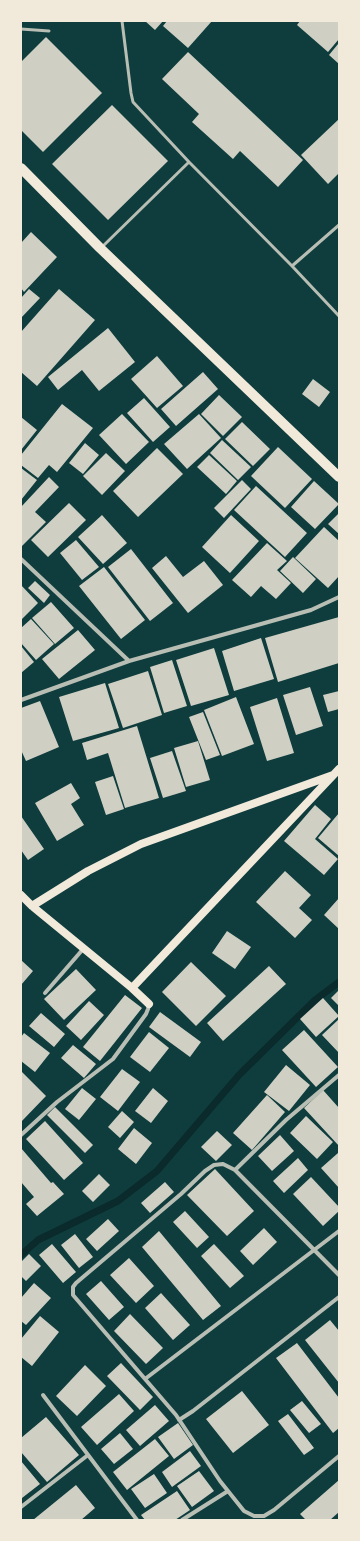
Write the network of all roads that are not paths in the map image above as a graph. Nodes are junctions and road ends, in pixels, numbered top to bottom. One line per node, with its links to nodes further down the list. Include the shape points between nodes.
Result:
1 (122, 21): 4 (lane, via 134,102)
2 (21, 29): 3 (lane)
3 (49, 31)
4 (189, 162): 7 (lane); 8 (lane)
5 (21, 168): 7 (main road)
6 (339, 224): 8 (lane)
7 (100, 248): 10 (main road)
8 (292, 266): 9 (lane)
9 (339, 316)
10 (339, 477)
11 (21, 559): 13 (street)
12 (339, 598): 13 (street, via 311,610)
13 (129, 661): 14 (street)
14 (21, 700)
15 (339, 769): 16 (main road)
16 (333, 775): 18 (main road, via 141,844 88,871); 20 (main road)
17 (21, 895): 18 (main road)
18 (32, 906): 19 (main road)
19 (84, 948): 20 (main road); 21 (street)
20 (132, 988): 22 (main road)
21 (45, 993)
22 (148, 1004): 24 (street, via 146,1014 113,1059 56,1102)
23 (339, 1075): 25 (street, via 286,1120)
24 (21, 1135)
25 (235, 1170): 27 (street); 30 (street, via 224,1164 214,1165 205,1171 73,1287 73,1295)
26 (339, 1231): 27 (street)
27 (313, 1250): 28 (street); 30 (street)
28 (339, 1275)
29 (339, 1297): 32 (street)
30 (145, 1379): 32 (street)
31 (43, 1395): 33 (street)
32 (179, 1420): 35 (street)
33 (88, 1455): 36 (street); 37 (street)
34 (339, 1456): 35 (street, via 264,1516 254,1516 244,1510)
35 (228, 1492): 38 (street)
36 (21, 1507)
37 (137, 1520)
38 (182, 1520)

